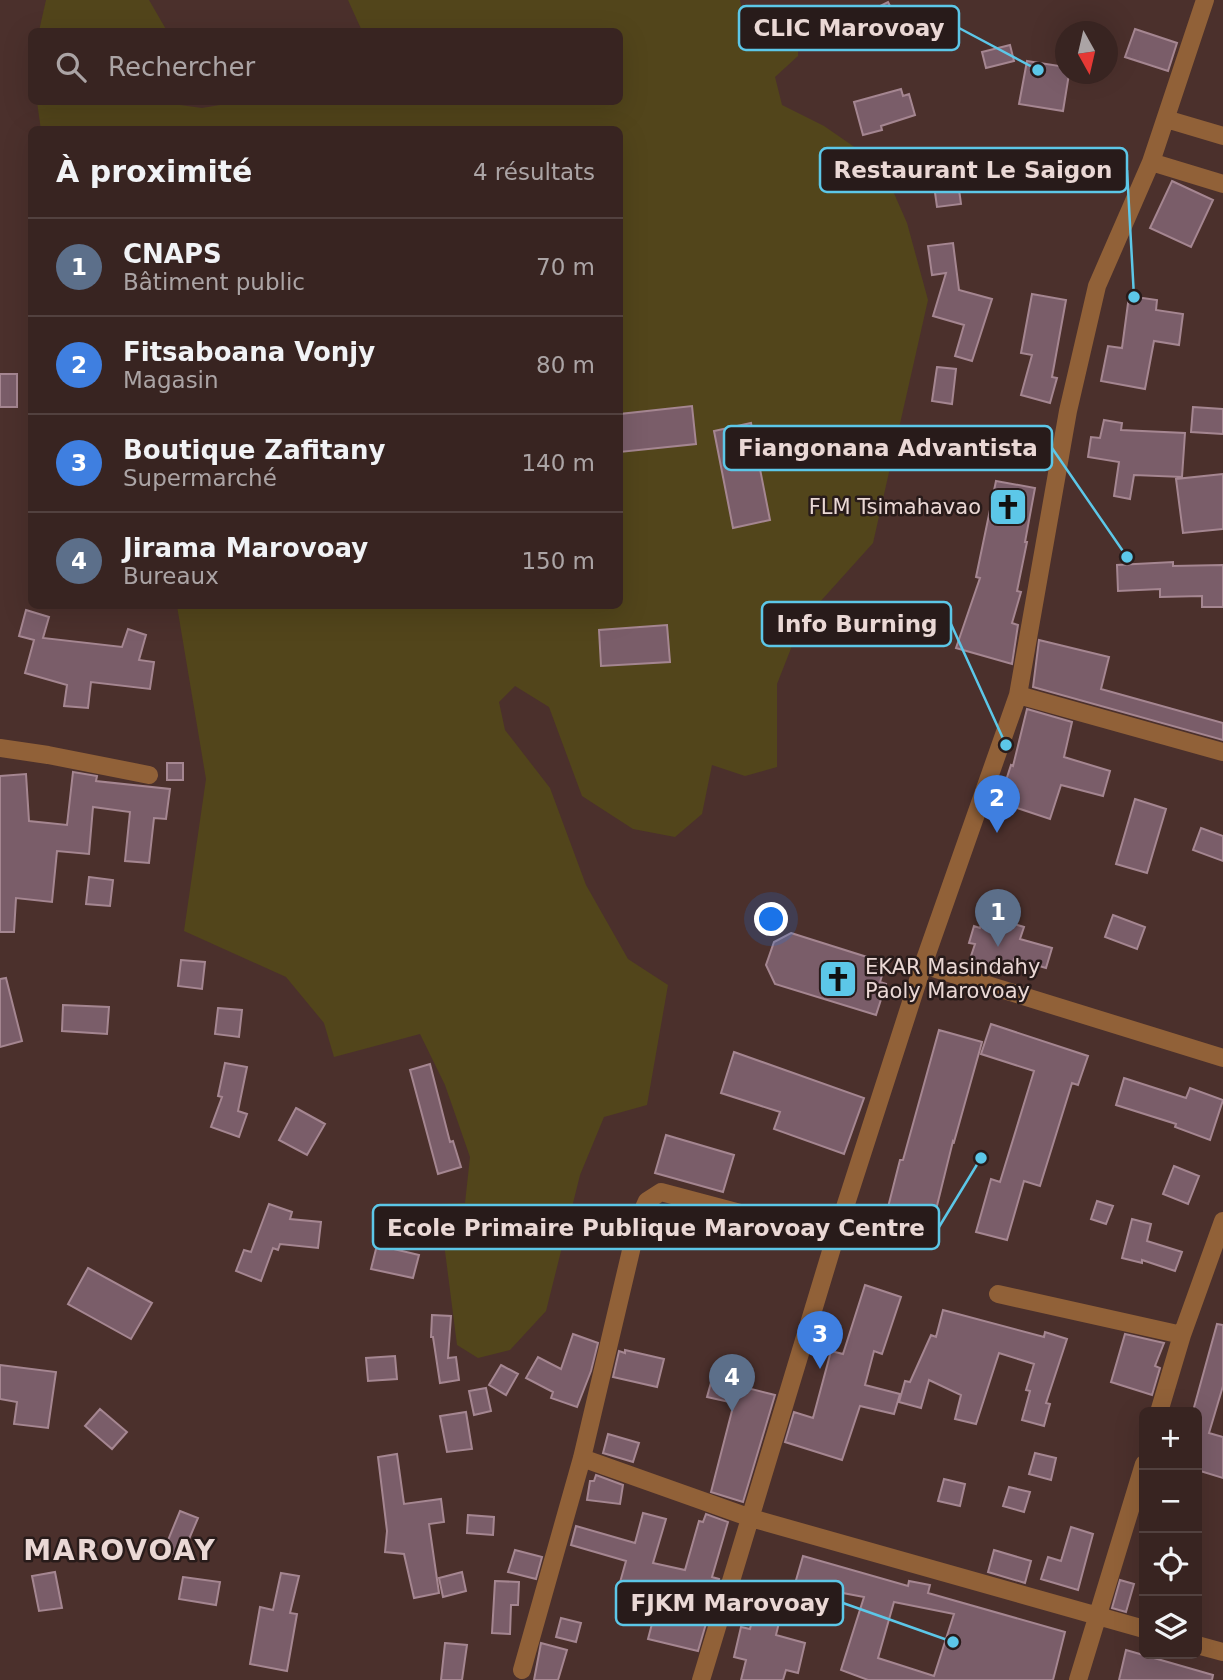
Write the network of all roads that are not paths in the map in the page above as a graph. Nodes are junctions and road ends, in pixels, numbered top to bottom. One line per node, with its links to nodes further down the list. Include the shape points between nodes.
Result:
1 (1205, 0): 2 (street)
2 (1166, 119): 3 (street); 4 (street)
3 (1223, 136)
4 (1151, 162): 5 (street); 6 (street, via 1097,286 1068,411)
5 (1223, 184)
6 (1018, 695): 8 (street); 10 (street)
7 (0, 748): 9 (street)
8 (1223, 752)
9 (149, 775)
10 (923, 965): 11 (street); 13 (street)
11 (1223, 1058)
12 (1223, 1221): 15 (street)
13 (835, 1238): 17 (street, via 661,1192 646,1201); 19 (street)
14 (998, 1294): 15 (street)
15 (1182, 1335): 16 (street)
16 (1161, 1407)
17 (582, 1458): 19 (street); 24 (street)
18 (1142, 1470): 20 (street)
19 (751, 1517): 20 (street); 25 (street)
20 (1099, 1615): 21 (street); 26 (street)
21 (1139, 1627)
22 (1202, 1646): 23 (street)
23 (1223, 1652)
24 (522, 1670)
25 (701, 1680)
26 (1078, 1680)

